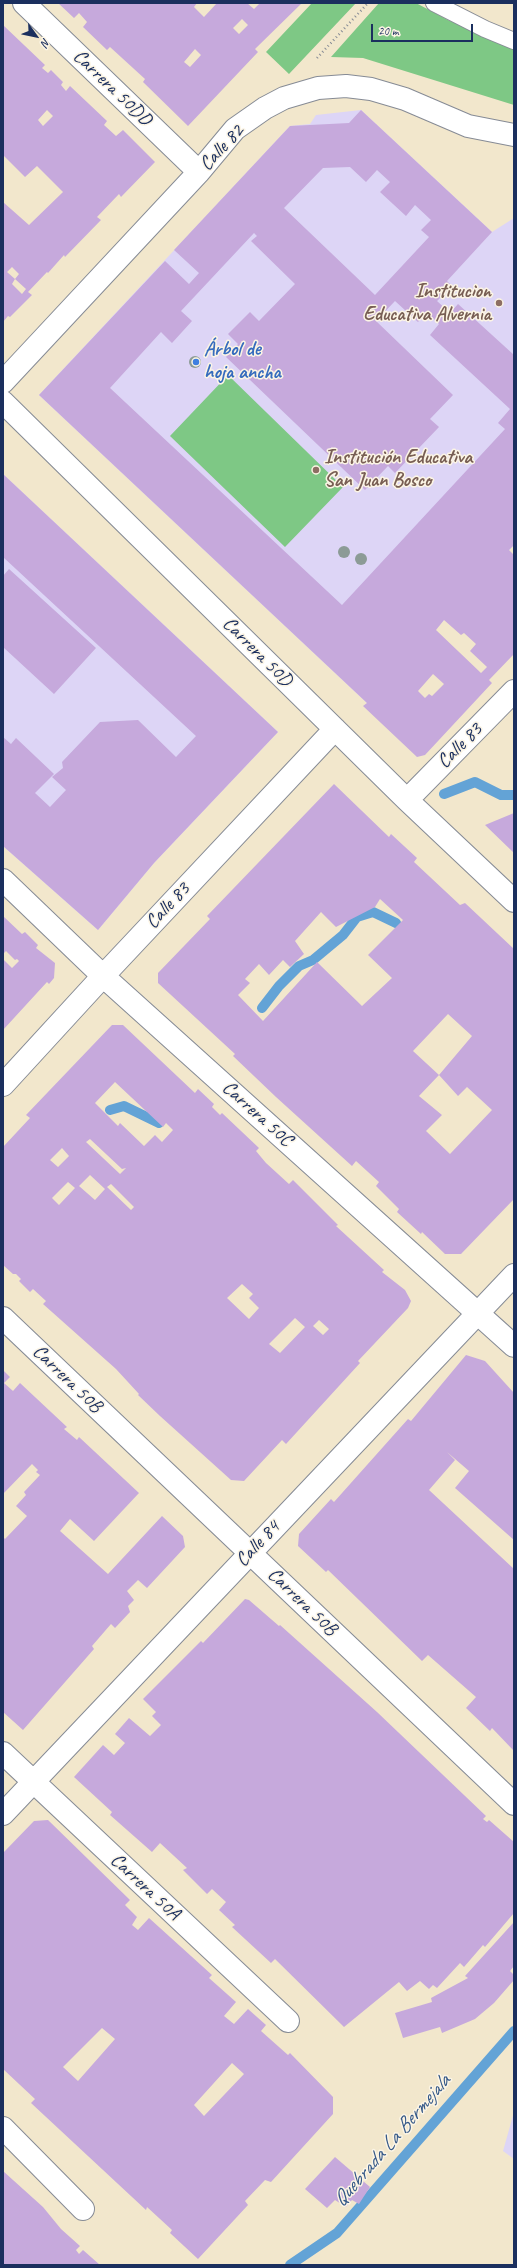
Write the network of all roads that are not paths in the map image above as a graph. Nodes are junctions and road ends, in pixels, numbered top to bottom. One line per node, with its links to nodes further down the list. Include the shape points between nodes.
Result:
1 (24, 3): 5 (street, Carrera 50DD)
2 (434, 3): 3 (lane)
3 (514, 41)
4 (514, 135): 5 (street, Calle 82, via 468,126 405,99 371,89 346,86 318,88 284,98 235,129)
5 (199, 172): 6 (street, Calle 82)
6 (3, 382)
7 (3, 402): 9 (street, Carrera 50D)
8 (514, 691): 10 (street, Calle 83)
9 (335, 729): 10 (street, Carrera 50D); 13 (street, Calle 83)
10 (407, 800): 12 (street, Carrera 50D)
11 (3, 880): 13 (street, Carrera 50C)
12 (514, 901)
13 (102, 976): 14 (street, Calle 83); 16 (street, Carrera 50C)
14 (3, 1085)
15 (514, 1274): 16 (street, Calle 84)
16 (478, 1312): 18 (street, Carrera 50C); 19 (street, Calle 84)
17 (3, 1318): 19 (street, Carrera 50B)
18 (514, 1346)
19 (250, 1553): 21 (street, Calle 84); 22 (street, Carrera 50B)
20 (3, 1753): 21 (street, Carrera 50A)
21 (33, 1782): 23 (street, Calle 84); 24 (street, Carrera 50A)
22 (514, 1804)
23 (3, 1814)
24 (288, 2021)
25 (3, 2128): 26 (street)
26 (83, 2209)

